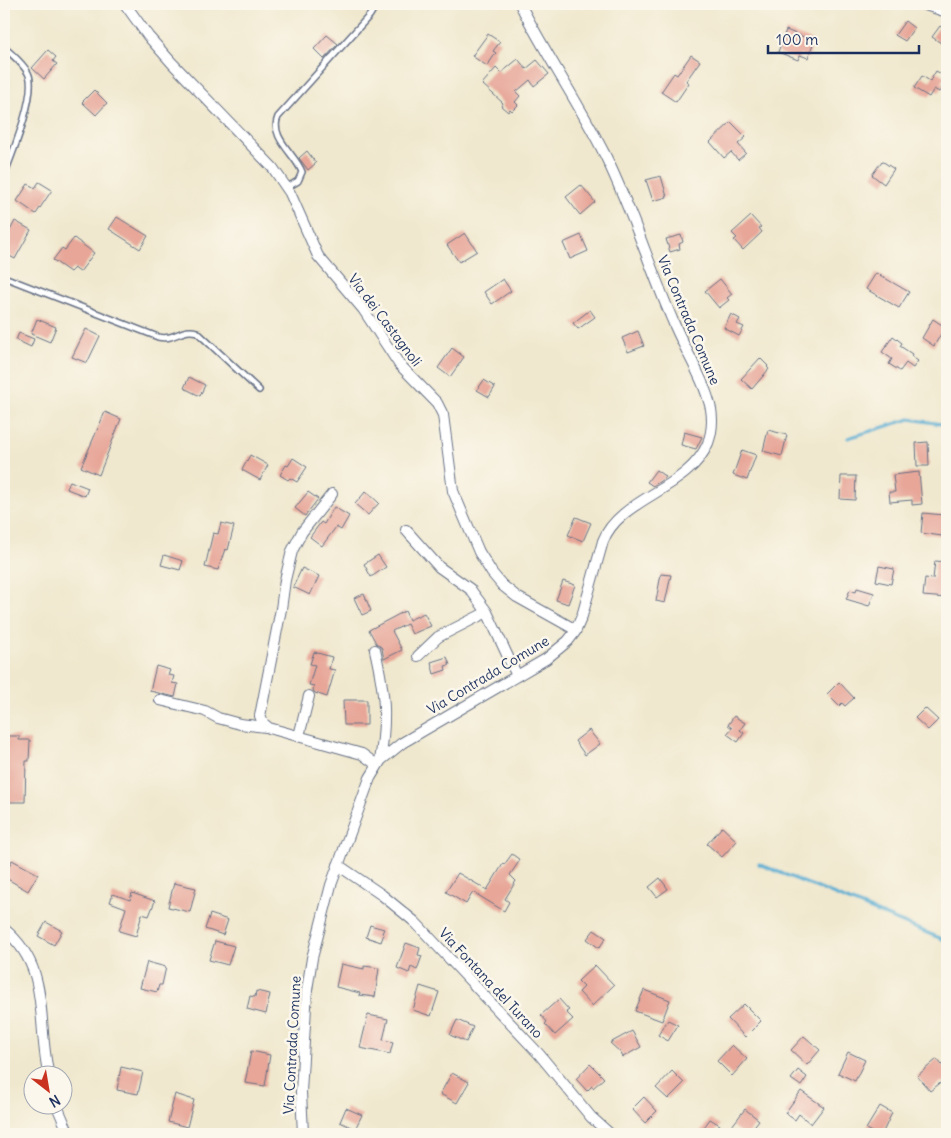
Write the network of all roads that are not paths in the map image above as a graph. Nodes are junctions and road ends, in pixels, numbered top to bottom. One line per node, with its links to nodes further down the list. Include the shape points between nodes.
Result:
1 (125, 4): 8 (street, Via dei Castagnoli, via 160,50 269,163)
2 (374, 4): 8 (lane, via 370,15 276,120 280,136 302,172 298,181)
3 (520, 4): 14 (street, Via Contrada Comune, via 610,166 704,390 712,418 708,443 694,466 628,512 607,531)
4 (922, 4): 5 (street)
5 (947, 12)
6 (4, 47): 7 (lane, via 24,67 31,85)
7 (4, 175)
8 (286, 188): 14 (street, Via dei Castagnoli, via 318,256 363,309 399,364 440,407 453,491 488,568 517,597)
9 (4, 277): 10 (lane, via 158,337 169,338 186,330 194,331)
10 (259, 390)
11 (332, 494): 20 (street, via 302,532 292,551 260,713)
12 (406, 530): 13 (street, via 439,567 470,589)
13 (487, 612): 16 (street, via 438,637); 17 (street)
14 (576, 630): 17 (street, Via Contrada Comune, via 552,655)
15 (375, 650): 22 (street, via 385,712)
16 (418, 656)
17 (517, 676): 22 (street, Via Contrada Comune, via 418,732)
18 (310, 696): 21 (street)
19 (160, 700): 20 (street, via 240,724)
20 (266, 727): 21 (street)
21 (299, 736): 22 (street, via 362,754)
22 (378, 763): 23 (street, Via Contrada Comune)
23 (338, 864): 28 (street, Via Contrada Comune, via 308,980 301,1092); 29 (street, Via Fontana del Turano, via 415,922)
24 (4, 929): 25 (street, via 24,949 34,970)
25 (47, 1066)
26 (61, 1116): 27 (street)
27 (68, 1134)
28 (303, 1134)
29 (610, 1134)

